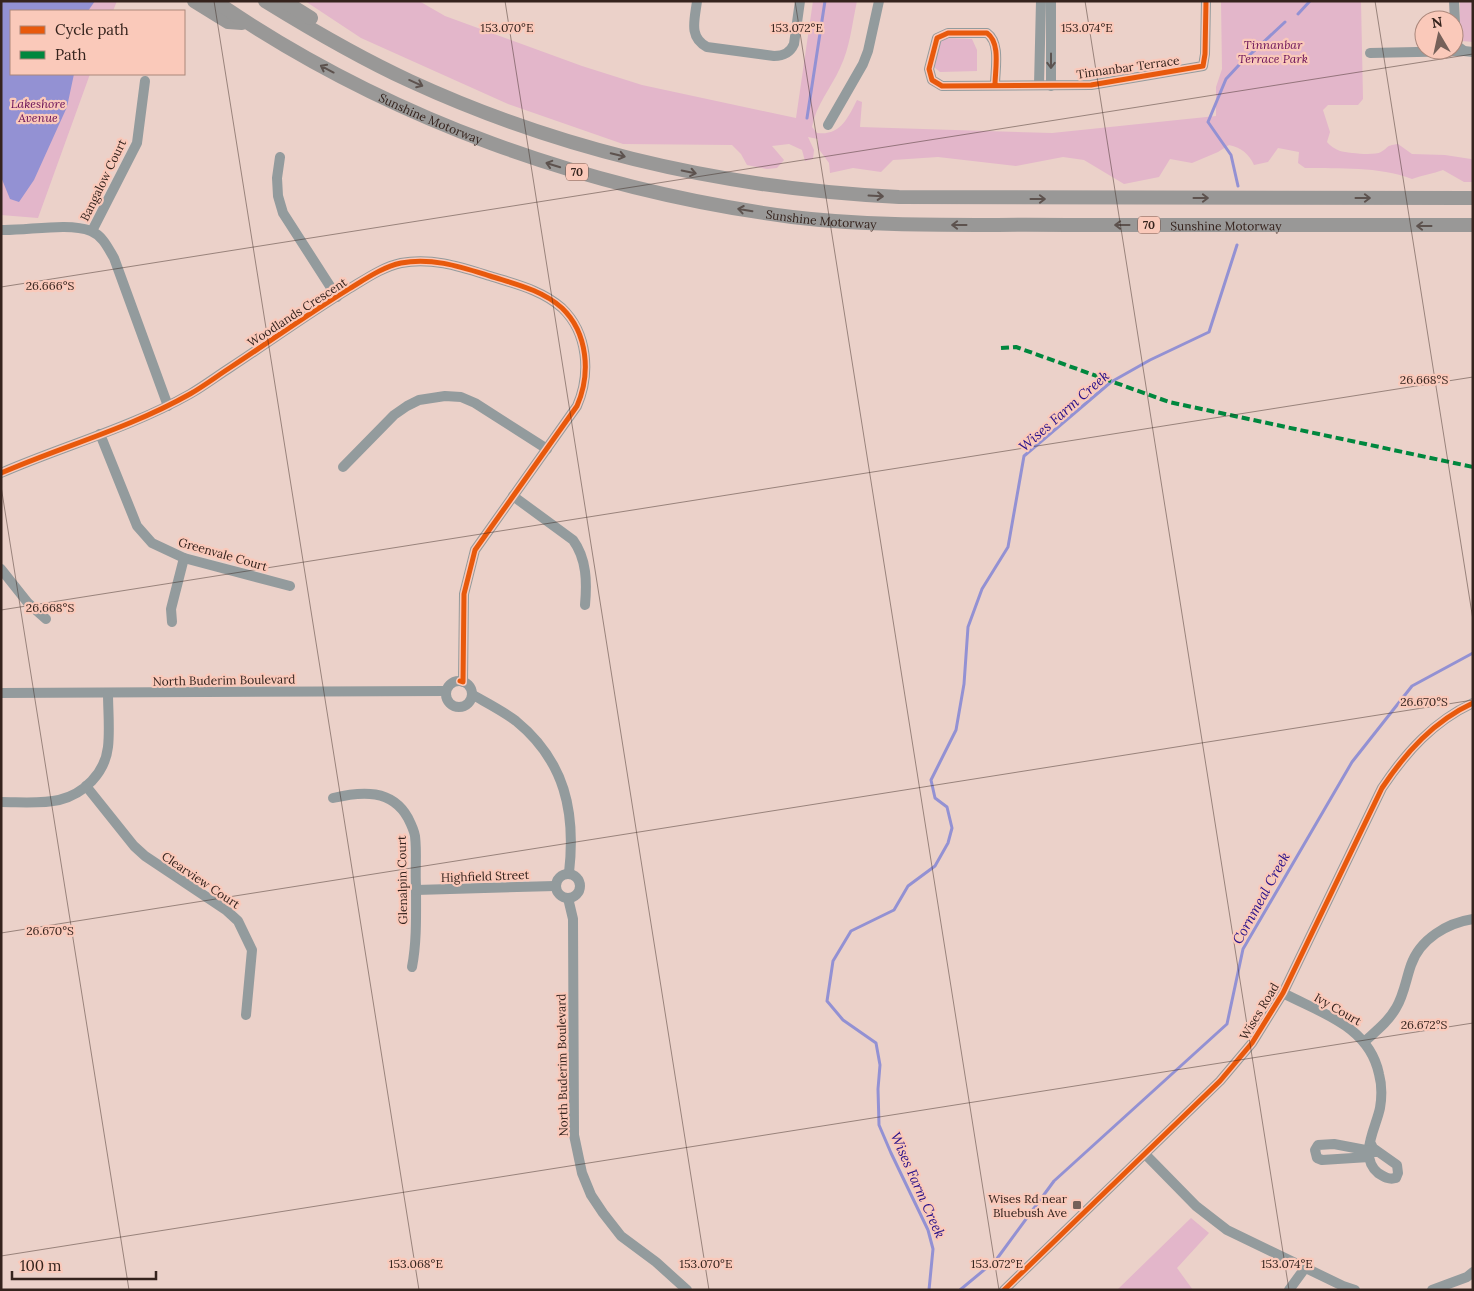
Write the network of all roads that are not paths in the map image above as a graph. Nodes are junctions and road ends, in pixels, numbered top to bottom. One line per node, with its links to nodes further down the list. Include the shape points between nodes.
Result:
1 (194, 1): 12 (highway, via 228,22)
2 (215, 1): 12 (highway, Sunshine Motorway / 70)
3 (265, 1): 15 (highway, Sunshine Motorway / 70)
4 (284, 1): 15 (highway, via 356,45)
5 (698, 1): 6 (street, via 694,29 701,44 782,56 791,49)
6 (800, 1)
7 (879, 1): 20 (street, via 863,64)
8 (1041, 1): 17 (street)
9 (1051, 1): 19 (street, one-way to 19)
10 (1206, 1): 19 (street, Tinnanbar Terrace, via 1203,66 1090,85)
11 (1454, 1): 13 (street, via 1456,45)
12 (248, 24): 23 (highway, Sunshine Motorway / 70, one-way to 12, via 923,225 794,217 684,199 548,163 431,120 370,92)
13 (1468, 52): 14 (street)
14 (1370, 53)
15 (372, 62): 22 (highway, Sunshine Motorway / 70, one-way to 22, via 485,112 598,150 704,175 797,189 899,197 965,198)
16 (145, 81): 25 (street, Bangalow Court, via 136,143)
17 (1039, 84): 18 (street, Tinnanbar Terrace); 19 (street, Tinnanbar Terrace)
18 (995, 85): 18 (street, Tinnanbar Terrace, via 942,86 932,80 929,70 937,38 948,34 987,33 992,37 995,44)
19 (1051, 86)
20 (828, 125)
21 (280, 157): 26 (street, via 277,178 283,213)
22 (1473, 198)
23 (1473, 226)
24 (1, 230): 25 (street, via 72,227)
25 (92, 231): 27 (street, via 105,242 114,258)
26 (337, 297): 27 (street, Woodlands Crescent); 29 (street, Woodlands Crescent, via 390,266 415,261 456,265 549,297 576,326 583,343 586,367 585,383 577,406)
27 (168, 406): 28 (street, Woodlands Crescent)
28 (100, 434): 31 (street, Woodlands Crescent); 33 (street, Greenvale Court, via 137,526 152,543)
29 (547, 449): 30 (street, via 475,403 461,397 445,396 419,400 394,415); 32 (street, Woodlands Crescent)
30 (343, 467)
31 (1, 473)
32 (513, 496): 36 (street, via 572,540 579,549 587,588); 39 (street, Woodlands Crescent, via 475,550 470,566 464,594)
33 (184, 558): 35 (street, Greenvale Court); 38 (street, via 171,609)
34 (1, 569): 37 (street, via 28,603)
35 (290, 586)
36 (585, 605)
37 (46, 619)
38 (172, 622)
39 (463, 682): 40 (street, via 454,682); 43 (street, via 469,685)
40 (446, 691): 42 (street, North Buderim Boulevard); 43 (street, via 448,702 458,708 468,705)
41 (1, 693): 42 (street, North Buderim Boulevard)
42 (108, 693): 45 (street, via 107,754 99,773)
43 (473, 695): 48 (street, via 514,720 552,761 569,805)
44 (1473, 703): 54 (street, Wises Road, via 1431,730 1398,764 1382,788)
45 (86, 786): 47 (street, via 60,800); 55 (street, Clearview Court, via 144,856 238,921 252,950)
46 (333, 798): 50 (street, Glenalpin Court, via 366,792 392,800 403,810 415,834)
47 (1, 802)
48 (569, 873): 49 (street, via 557,878); 51 (street, via 578,879 580,886 575,896)
49 (555, 886): 50 (street, Highfield Street); 51 (street, via 558,893)
50 (416, 890): 53 (street, Glenalpin Court)
51 (568, 898): 66 (street, North Buderim Boulevard, via 572,919 574,1136 579,1162 591,1194 621,1236)
52 (1473, 920): 56 (street, via 1446,927 1422,946 1412,962 1395,1010)
53 (412, 967)
54 (1283, 993): 56 (street, Ivy Court, via 1343,1024); 59 (street, Wises Road, via 1245,1052)
55 (246, 1015)
56 (1364, 1042): 58 (street, Ivy Court, via 1377,1066 1381,1089)
57 (1328, 1144): 58 (street); 60 (street); 60 (street, via 1319,1144 1314,1150 1319,1159)
58 (1372, 1150): 60 (street); 61 (street); 62 (street, via 1372,1166)
59 (1145, 1154): 63 (street, via 1196,1206 1227,1230); 67 (street, Wises Road)
60 (1329, 1160)
61 (1390, 1160): 62 (street); 62 (street, via 1397,1166 1397,1177)
62 (1380, 1174)
63 (1305, 1268): 68 (street); 69 (street)
64 (1473, 1272): 65 (street)
65 (1444, 1288): 70 (street)
66 (687, 1290)
67 (1004, 1290)
68 (1289, 1290)
69 (1355, 1290)
70 (1432, 1290)

